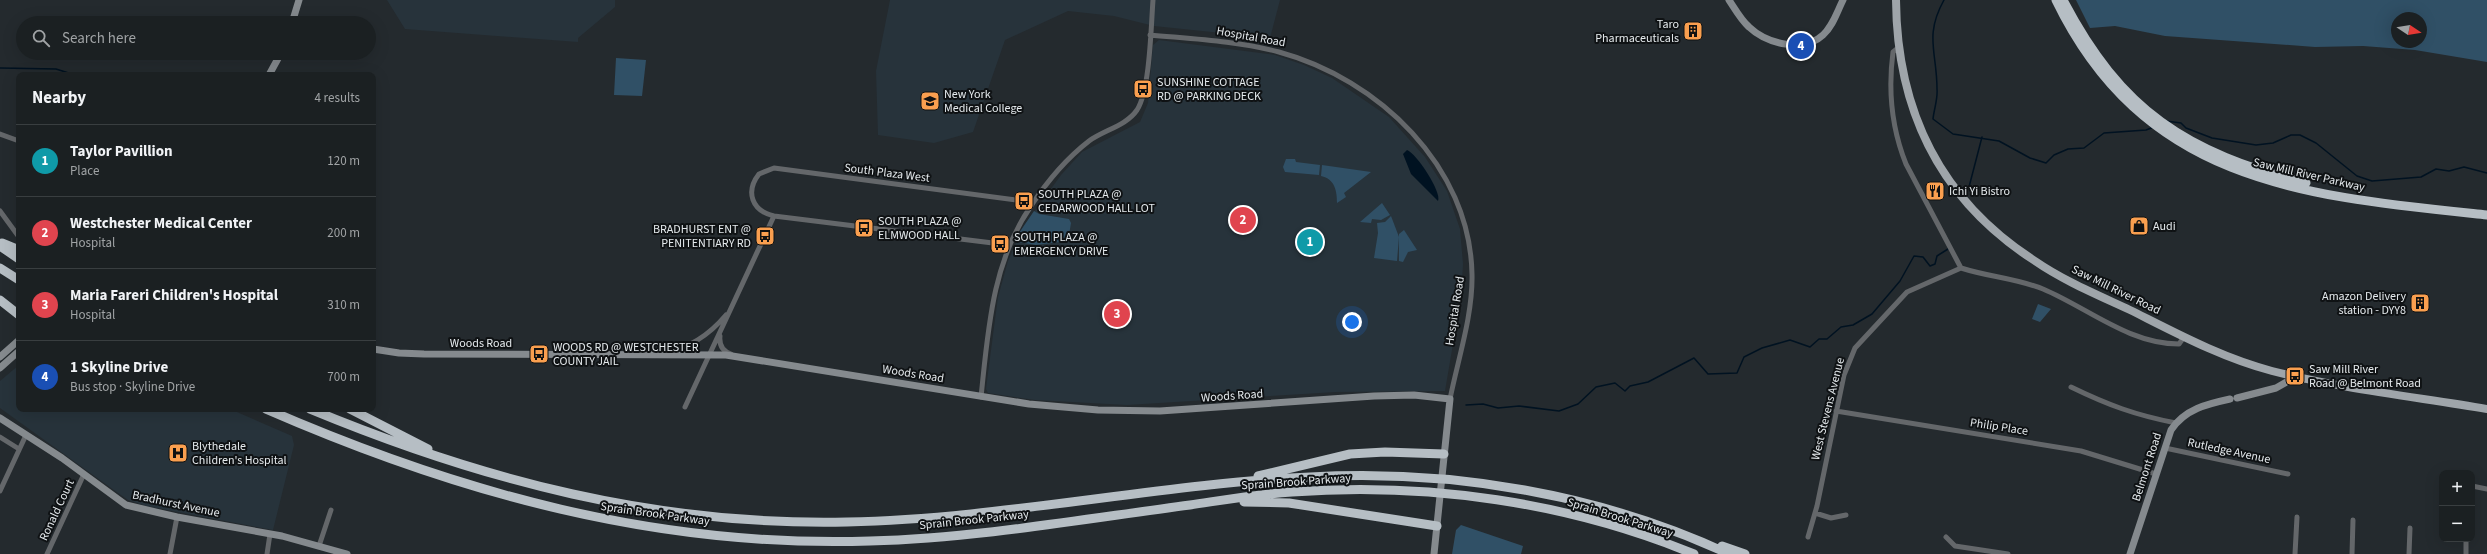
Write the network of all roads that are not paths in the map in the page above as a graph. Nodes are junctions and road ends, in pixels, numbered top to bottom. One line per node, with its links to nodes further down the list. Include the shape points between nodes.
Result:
1 (299, 0): 8 (street)
2 (1153, 0): 9 (street)
3 (1729, 0): 4 (street, via 1751,29 1779,42 1796,46 1814,42 1825,34)
4 (1843, 0)
5 (1896, 0): 10 (main road, Saw Mill River Road)
6 (2056, 0): 13 (highway, Saw Mill River Parkway, via 2084,50 2102,75 2127,103)
7 (2063, 0): 13 (highway, Saw Mill River Parkway, via 2110,75)
8 (294, 16)
9 (1150, 35): 16 (street, via 1139,106 1127,120 1096,136 1068,161); 46 (street, Hospital Road, via 1241,44 1279,52 1313,64 1369,94 1413,134 1429,153 1464,220 1472,274 1471,295)
10 (1898, 48): 28 (street, via 1893,52 1891,84 1899,146); 34 (main road, Saw Mill River Road, via 1908,98 1924,138 1947,177 1978,215 2009,243 2046,269)
11 (277, 60): 12 (street)
12 (271, 72)
13 (2158, 125): 17 (highway, Saw Mill River Parkway, via 2226,158 2295,180 2385,198); 19 (highway, Saw Mill River Parkway, via 2213,160 2294,186 2377,203)
14 (0, 134): 15 (street)
15 (16, 139)
16 (1031, 205): 20 (street, South Plaza West, via 1024,201 774,168 759,174 751,190 754,206); 23 (street)
17 (2487, 209)
18 (0, 211): 21 (street)
19 (2487, 215)
20 (774, 216): 23 (street); 31 (street)
21 (16, 233)
22 (0, 242): 25 (highway)
23 (1009, 245): 45 (street, via 995,290)
24 (0, 246): 26 (highway)
25 (16, 249)
26 (16, 256)
27 (0, 268): 29 (highway)
28 (1960, 268): 34 (street, via 2027,283 2134,335 2171,344 2179,344); 49 (street, West Stevens Avenue, via 1907,292 1855,348 1846,366)
29 (16, 278)
30 (0, 300): 32 (highway)
31 (731, 309): 33 (street); 38 (street, via 717,325 696,342 671,351)
32 (16, 313)
33 (720, 334): 39 (street); 41 (street, via 719,343 722,349)
34 (2184, 337): 43 (main road, Saw Mill River Road, via 2241,361)
35 (16, 343): 40 (street)
36 (376, 349): 38 (street, Woods Road, via 424,354)
37 (16, 354): 42 (street)
38 (649, 355): 39 (street, Woods Road)
39 (710, 355): 41 (street, Woods Road); 47 (street)
40 (0, 357)
41 (740, 357): 45 (street, Woods Road)
42 (0, 368)
43 (2297, 376): 48 (main road, Saw Mill River Road); 54 (street, Belmont Road, via 2276,388 2197,407)
44 (2071, 387): 54 (street, via 2138,416)
45 (981, 397): 46 (street, Woods Road, via 1046,406 1130,412 1374,396 1414,395)
46 (1450, 399): 59 (street, Hospital Road)
47 (685, 407)
48 (2487, 409)
49 (1836, 411): 62 (street, Philip Place, via 2081,451); 70 (street, West Stevens Avenue)
50 (272, 412): 68 (highway, Sprain Brook Parkway, via 417,469 518,500 621,523 708,535 797,541 904,540 980,533)
51 (318, 412): 60 (highway, Sprain Brook Parkway)
52 (355, 412): 60 (highway)
53 (0, 418): 55 (street, Bradhurst Avenue)
54 (2176, 423): 57 (street, Belmont Road)
55 (26, 435): 58 (street); 61 (street, Bradhurst Avenue)
56 (0, 437): 58 (street)
57 (2165, 448): 62 (street, Belmont Road); 63 (street, Rutledge Avenue)
58 (19, 449): 67 (street)
59 (1444, 455): 64 (highway, via 1385,452 1345,455); 75 (street, Hospital Road)
60 (466, 466): 64 (highway, Sprain Brook Parkway, via 551,490 637,508 708,517 796,522 921,519)
61 (84, 474): 72 (street, Bradhurst Avenue, via 126,505); 83 (street, Ronald Court)
62 (2156, 474): 92 (street, Belmont Road)
63 (2288, 474)
64 (1229, 484): 80 (highway, Sprain Brook Parkway, via 1342,475 1396,476 1467,482 1532,492 1588,505)
65 (2475, 487): 66 (street)
66 (2487, 489)
67 (0, 491)
68 (1213, 502): 75 (highway, via 1285,503); 88 (highway, Sprain Brook Parkway, via 1273,493 1325,490 1379,489 1450,494 1577,516 1640,534)
69 (330, 510): 82 (street)
70 (1815, 513): 71 (street, via 1831,518); 78 (street, West Stevens Avenue)
71 (1846, 514)
72 (177, 517): 77 (street, Bradhurst Avenue); 84 (street)
73 (2297, 517): 93 (street)
74 (2353, 520): 94 (street)
75 (1437, 524): 87 (street, Hospital Road)
76 (2410, 528): 95 (street)
77 (270, 534): 82 (street, Bradhurst Avenue); 85 (street)
78 (1808, 537)
79 (1946, 537): 91 (street, via 1955,546)
80 (1694, 539): 89 (highway, Sprain Brook Parkway); 90 (highway)
81 (2466, 542): 96 (street)
82 (319, 546): 86 (street, Bradhurst Avenue)
83 (47, 554)
84 (170, 554)
85 (267, 554)
86 (347, 554)
87 (1434, 554)
88 (1694, 554)
89 (1729, 554)
90 (1745, 554)
91 (2008, 554)
92 (2130, 554)
93 (2295, 554)
94 (2352, 554)
95 (2409, 554)
96 (2466, 554)

